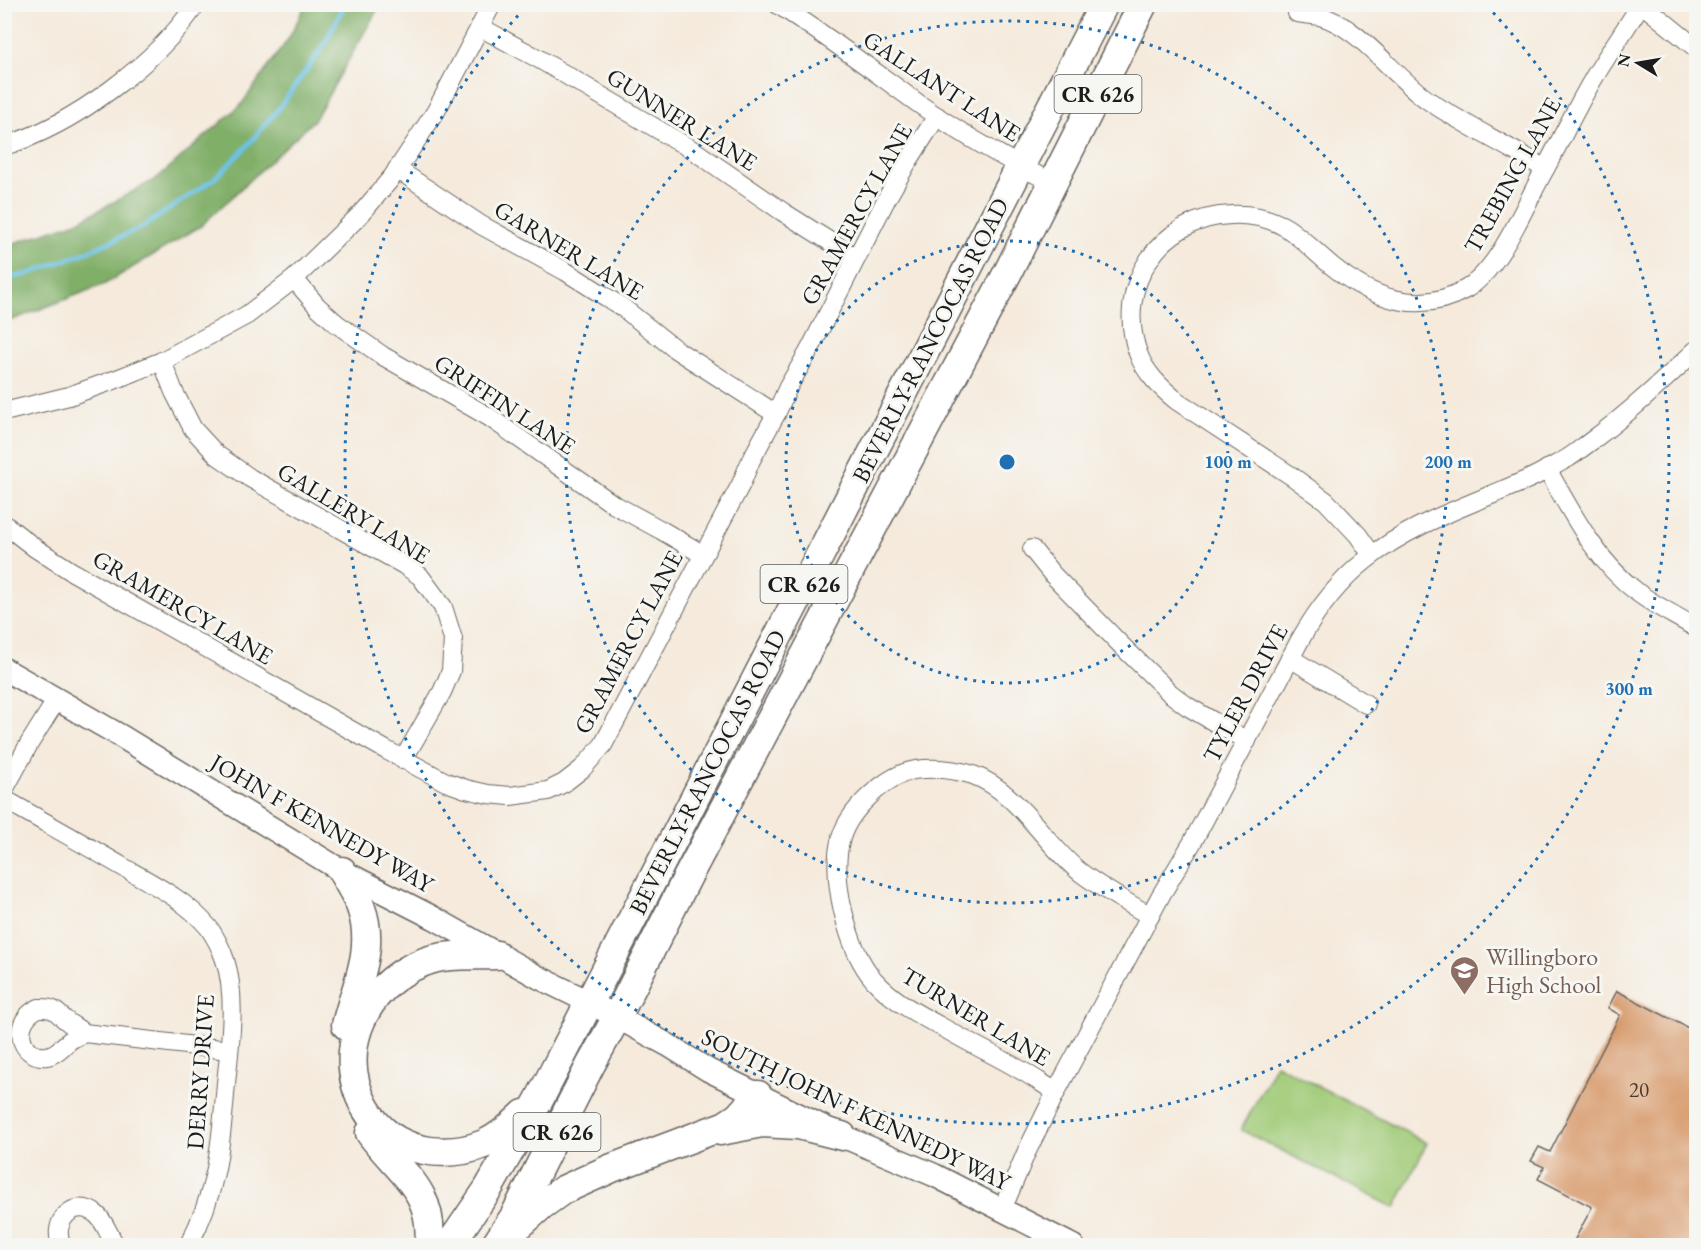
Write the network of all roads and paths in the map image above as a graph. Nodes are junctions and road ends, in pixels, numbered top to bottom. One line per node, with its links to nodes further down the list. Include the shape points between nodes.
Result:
1 (196, 4): 11 (street, via 154,54 114,87 69,117)
2 (492, 4): 8 (street)
3 (777, 4): 10 (street, GALLANT LANE)
4 (1104, 4): 12 (main road, BEVERLY-RANCOCAS ROAD / CR 626)
5 (1143, 4): 15 (main road, BEVERLY-RANCOCAS ROAD / CR 626)
6 (1641, 4): 9 (street); 14 (street, TREBING LANE, via 1593,80)
7 (1297, 14): 14 (street, via 1336,22 1426,99)
8 (480, 27): 13 (street, via 436,111); 16 (street, GUNNER LANE, via 696,152)
9 (1696, 48)
10 (938, 116): 12 (street, GALLANT LANE); 16 (street, GRAMERCY LANE, via 897,179)
11 (4, 146)
12 (1020, 166): 15 (street, GALLANT LANE); 39 (main road, BEVERLY-RANCOCAS ROAD / CR 626)
13 (397, 169): 17 (street, via 360,215); 21 (street, GARNER LANE, via 481,225 622,307 675,349)
14 (1545, 169): 26 (street, TREBING LANE, via 1496,258 1466,288 1447,297 1406,302 1386,298 1350,280 1287,228 1249,215 1192,222 1161,244 1139,276 1133,295 1133,335 1138,354 1161,388 1326,501)
15 (1053, 183): 40 (main road, BEVERLY-RANCOCAS ROAD / CR 626)
16 (856, 258): 21 (street, GRAMERCY LANE)
17 (294, 279): 19 (street, via 247,315); 25 (street, GRIFFIN LANE, via 318,307 383,356 489,417 613,504)
18 (1695, 354): 22 (street, TYLER DRIVE, via 1611,427)
19 (162, 361): 20 (street, via 77,393); 33 (street, GALLERY LANE, via 193,429 218,455 250,478 404,565 420,576 443,607 453,639 451,671)
20 (4, 412)
21 (776, 414): 25 (street, GRAMERCY LANE)
22 (1547, 469): 26 (street, TYLER DRIVE, via 1432,520); 27 (street, via 1585,534 1608,564 1636,592)
23 (4, 524): 33 (street, GRAMERCY LANE, via 71,571)
24 (1032, 549): 32 (street, via 1170,693)
25 (702, 555): 33 (street, GRAMERCY LANE, via 603,745 564,783 548,791 510,796 488,794 446,783)
26 (1372, 555): 28 (street, TYLER DRIVE, via 1329,597)
27 (1696, 628)
28 (1290, 658): 31 (street); 32 (street, TYLER DRIVE)
29 (4, 669): 30 (street, JOHN F KENNEDY WAY)
30 (57, 699): 34 (street); 36 (street, JOHN F KENNEDY WAY)
31 (1366, 704)
32 (1247, 741): 37 (street, TYLER DRIVE)
33 (403, 760)
34 (4, 790)
35 (4, 799): 42 (street, DERRY DRIVE, via 163,890 208,927 219,944 230,982)
36 (342, 871): 38 (street, JOHN F KENNEDY WAY); 52 (main road, via 362,908 366,932 366,957 344,1035 344,1087 355,1113 412,1181 425,1204 431,1228)
37 (1150, 916): 43 (street, TYLER DRIVE); 43 (street, TURNER LANE, via 1080,872 1007,796 974,776 940,767 913,770 878,789 851,818 837,856 837,878 853,940 873,979 908,1008)
38 (497, 955): 39 (street, JOHN F KENNEDY WAY); 45 (main road, via 440,957 406,971 385,987 368,1007 357,1031 352,1057 355,1083 363,1107 378,1127 398,1142 420,1150 464,1150 484,1144 505,1132)
39 (589, 1002): 40 (street, JOHN F KENNEDY WAY); 45 (main road, BEVERLY-RANCOCAS ROAD / CR 626)
40 (617, 1017): 44 (street, SOUTH JOHN F KENNEDY WAY); 54 (main road, BEVERLY-RANCOCAS ROAD / CR 626)
41 (84, 1033): 42 (street)
42 (230, 1050): 51 (street, DERRY DRIVE, via 218,1161 204,1214)
43 (1056, 1092): 48 (street, TYLER DRIVE)
44 (758, 1095): 46 (main road, via 738,1117); 47 (street, SOUTH JOHN F KENNEDY WAY)
45 (539, 1100): 53 (main road, BEVERLY-RANCOCAS ROAD / CR 626, via 488,1189)
46 (709, 1133): 47 (main road, via 762,1123 798,1125); 54 (main road, via 563,1190)
47 (842, 1136): 48 (street, SOUTH JOHN F KENNEDY WAY, via 934,1175)
48 (1002, 1210): 55 (street, SOUTH JOHN F KENNEDY WAY)
49 (62, 1245): 50 (street, via 58,1236 60,1222 65,1215 80,1209 95,1213)
50 (116, 1245)
51 (188, 1245)
52 (429, 1245)
53 (449, 1245)
54 (496, 1245)
55 (1073, 1245)

